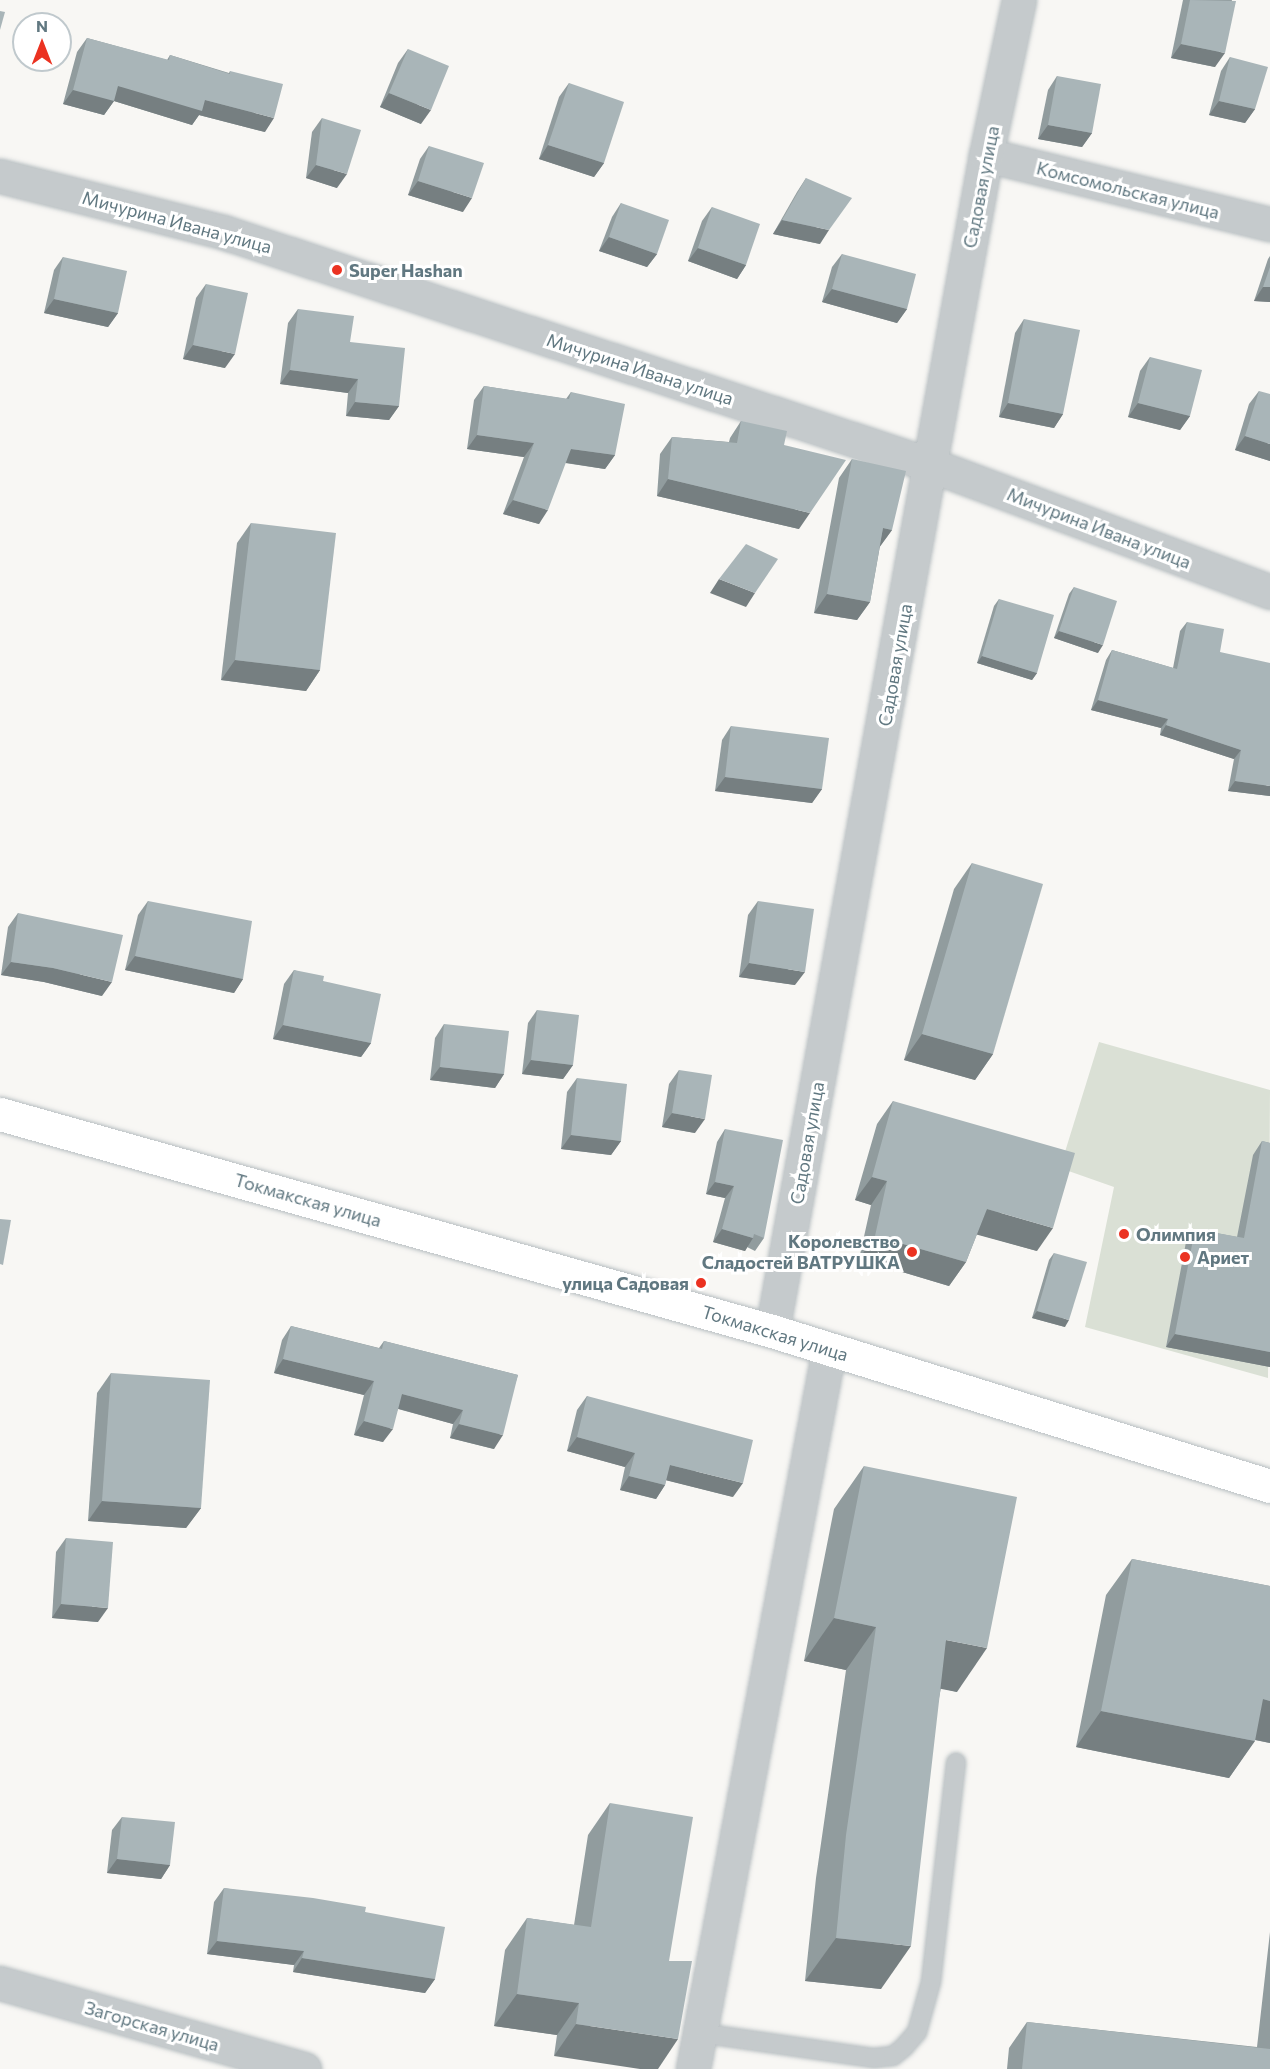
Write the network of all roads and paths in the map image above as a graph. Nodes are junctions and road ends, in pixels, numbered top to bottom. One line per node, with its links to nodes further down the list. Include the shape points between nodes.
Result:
1 (1019, 0): 2 (street, Садовая улица)
2 (986, 155): 4 (street, Комсомольская улица); 5 (street, Садовая улица)
3 (0, 176): 5 (street, Мичурина Ивана улица, via 223,232)
4 (1270, 224)
5 (932, 465): 6 (street, Мичурина Ивана улица); 8 (street, Садовая улица)
6 (1270, 592)
7 (0, 1114): 8 (main road, Токмакская улица)
8 (772, 1331): 9 (main road, Токмакская улица)
9 (829, 1349): 10 (main road, Токмакская улица); 13 (street)
10 (1270, 1486)
11 (956, 1762): 13 (lane, via 932,1982 917,2032 904,2047 893,2056 874,2058)
12 (0, 1983): 14 (street, Загорская улица)
13 (700, 2033): 15 (street)
14 (304, 2069)
15 (693, 2069)

